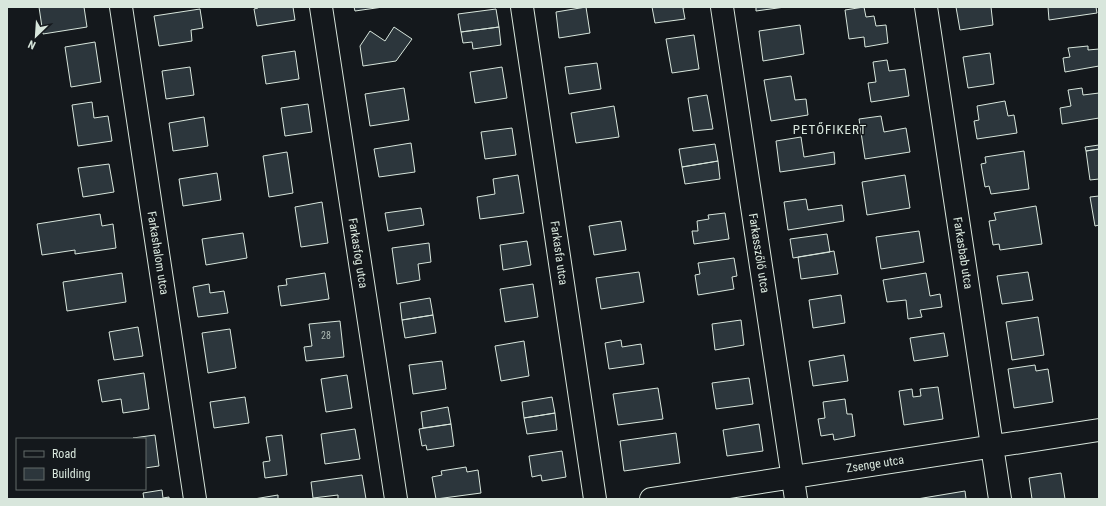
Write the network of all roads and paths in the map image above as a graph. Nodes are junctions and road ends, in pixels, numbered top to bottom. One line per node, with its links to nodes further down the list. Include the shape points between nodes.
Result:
1 (121, 7): 9 (street, Farkashalom utca)
2 (321, 7): 10 (street, Farkasfog utca)
3 (522, 7): 11 (street, Farkasfa utca)
4 (722, 7): 8 (street, Farkasszőlő utca)
5 (926, 7): 7 (street, Farkasbab utca)
6 (1099, 430): 7 (street, Zsenge utca)
7 (992, 446): 8 (street, Zsenge utca); 14 (street, Farkasbab utca)
8 (793, 477): 12 (street, Zsenge utca); 13 (street, Farkasszőlő utca)
9 (195, 499)
10 (396, 499)
11 (595, 499)
12 (651, 499)
13 (796, 499)
14 (1000, 499)

